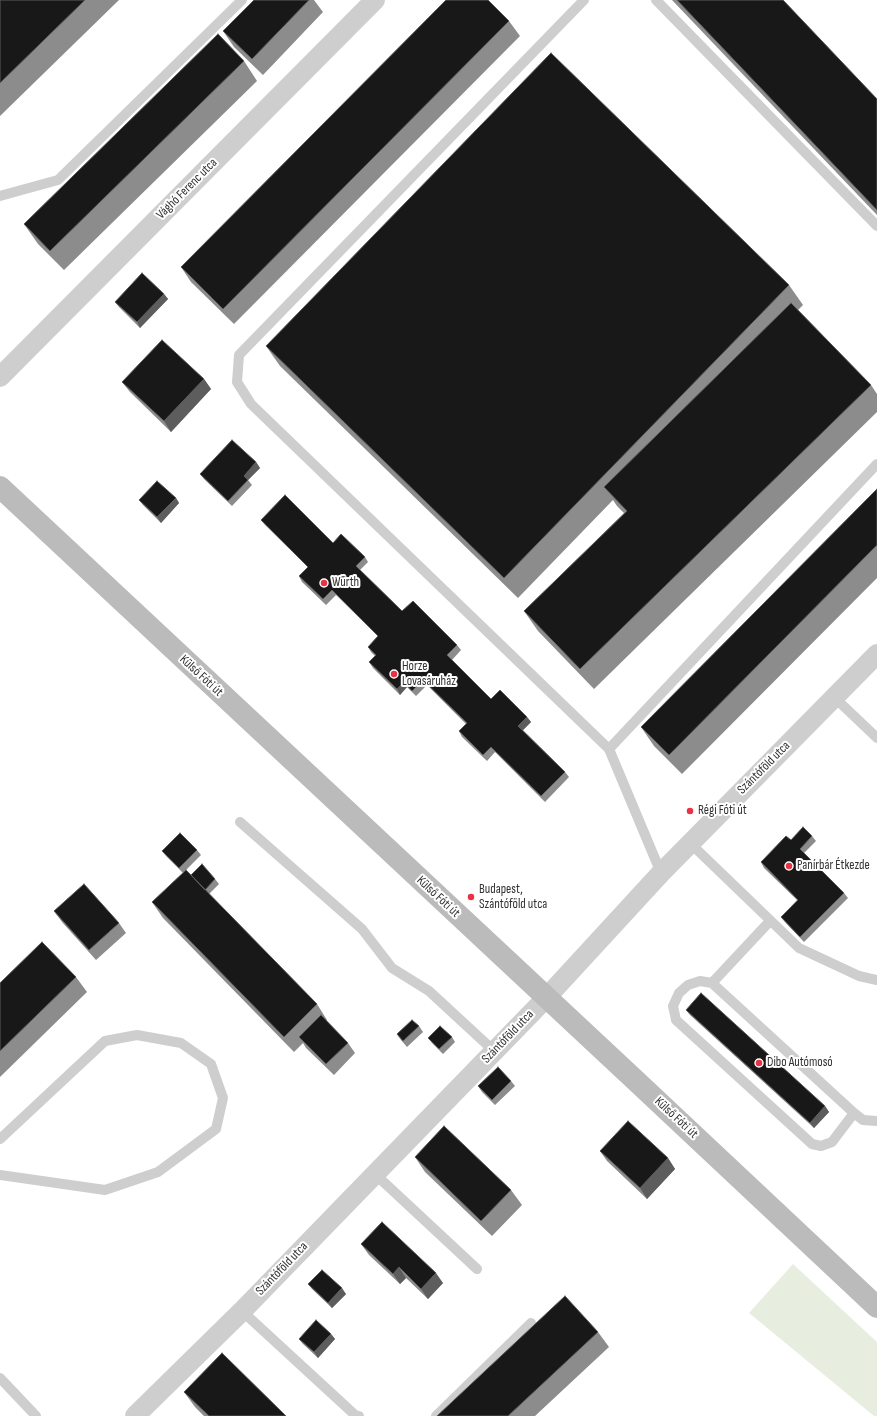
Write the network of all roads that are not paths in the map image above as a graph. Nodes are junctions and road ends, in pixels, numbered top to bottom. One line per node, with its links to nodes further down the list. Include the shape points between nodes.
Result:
1 (242, 0): 5 (lane, via 58,180)
2 (375, 0): 7 (street, Vághó Ferenc utca)
3 (584, 0): 13 (lane, via 239,355 237,382 251,404)
4 (656, 0): 6 (lane)
5 (0, 196)
6 (877, 226)
7 (0, 377)
8 (877, 464): 13 (lane)
9 (0, 487): 20 (main road, Külső Fóti út)
10 (877, 654): 11 (street, Szántóföld utca)
11 (834, 697): 12 (lane); 15 (street, Szántóföld utca)
12 (877, 738)
13 (609, 749): 16 (lane)
14 (240, 822): 21 (lane, via 362,929 392,968 429,991)
15 (690, 843): 16 (street, Szántóföld utca); 17 (lane)
16 (661, 873): 20 (street, Szántóföld utca)
17 (770, 921): 18 (lane, via 799,948 859,976); 19 (lane)
18 (877, 980)
19 (712, 983): 22 (lane); 22 (lane, via 700,981 688,985 679,993 673,1006 676,1020 812,1144 821,1146 832,1142)
20 (546, 998): 21 (street, Szántóföld utca); 28 (main road, Külső Fóti út)
21 (494, 1051): 25 (street, Szántóföld utca)
22 (854, 1113): 23 (lane, via 863,1120)
23 (877, 1121)
24 (0, 1139): 26 (lane, via 105,1041 136,1034 181,1043 211,1064 223,1098 216,1129 158,1172 105,1190)
25 (375, 1174): 27 (lane); 29 (street, Szántóföld utca)
26 (0, 1175)
27 (477, 1269)
28 (877, 1307)
29 (242, 1311): 33 (street, Szántóföld utca); 34 (lane)
30 (531, 1323): 35 (lane)
31 (0, 1378): 32 (lane)
32 (36, 1416)
33 (135, 1416)
34 (359, 1416)
35 (436, 1416)

